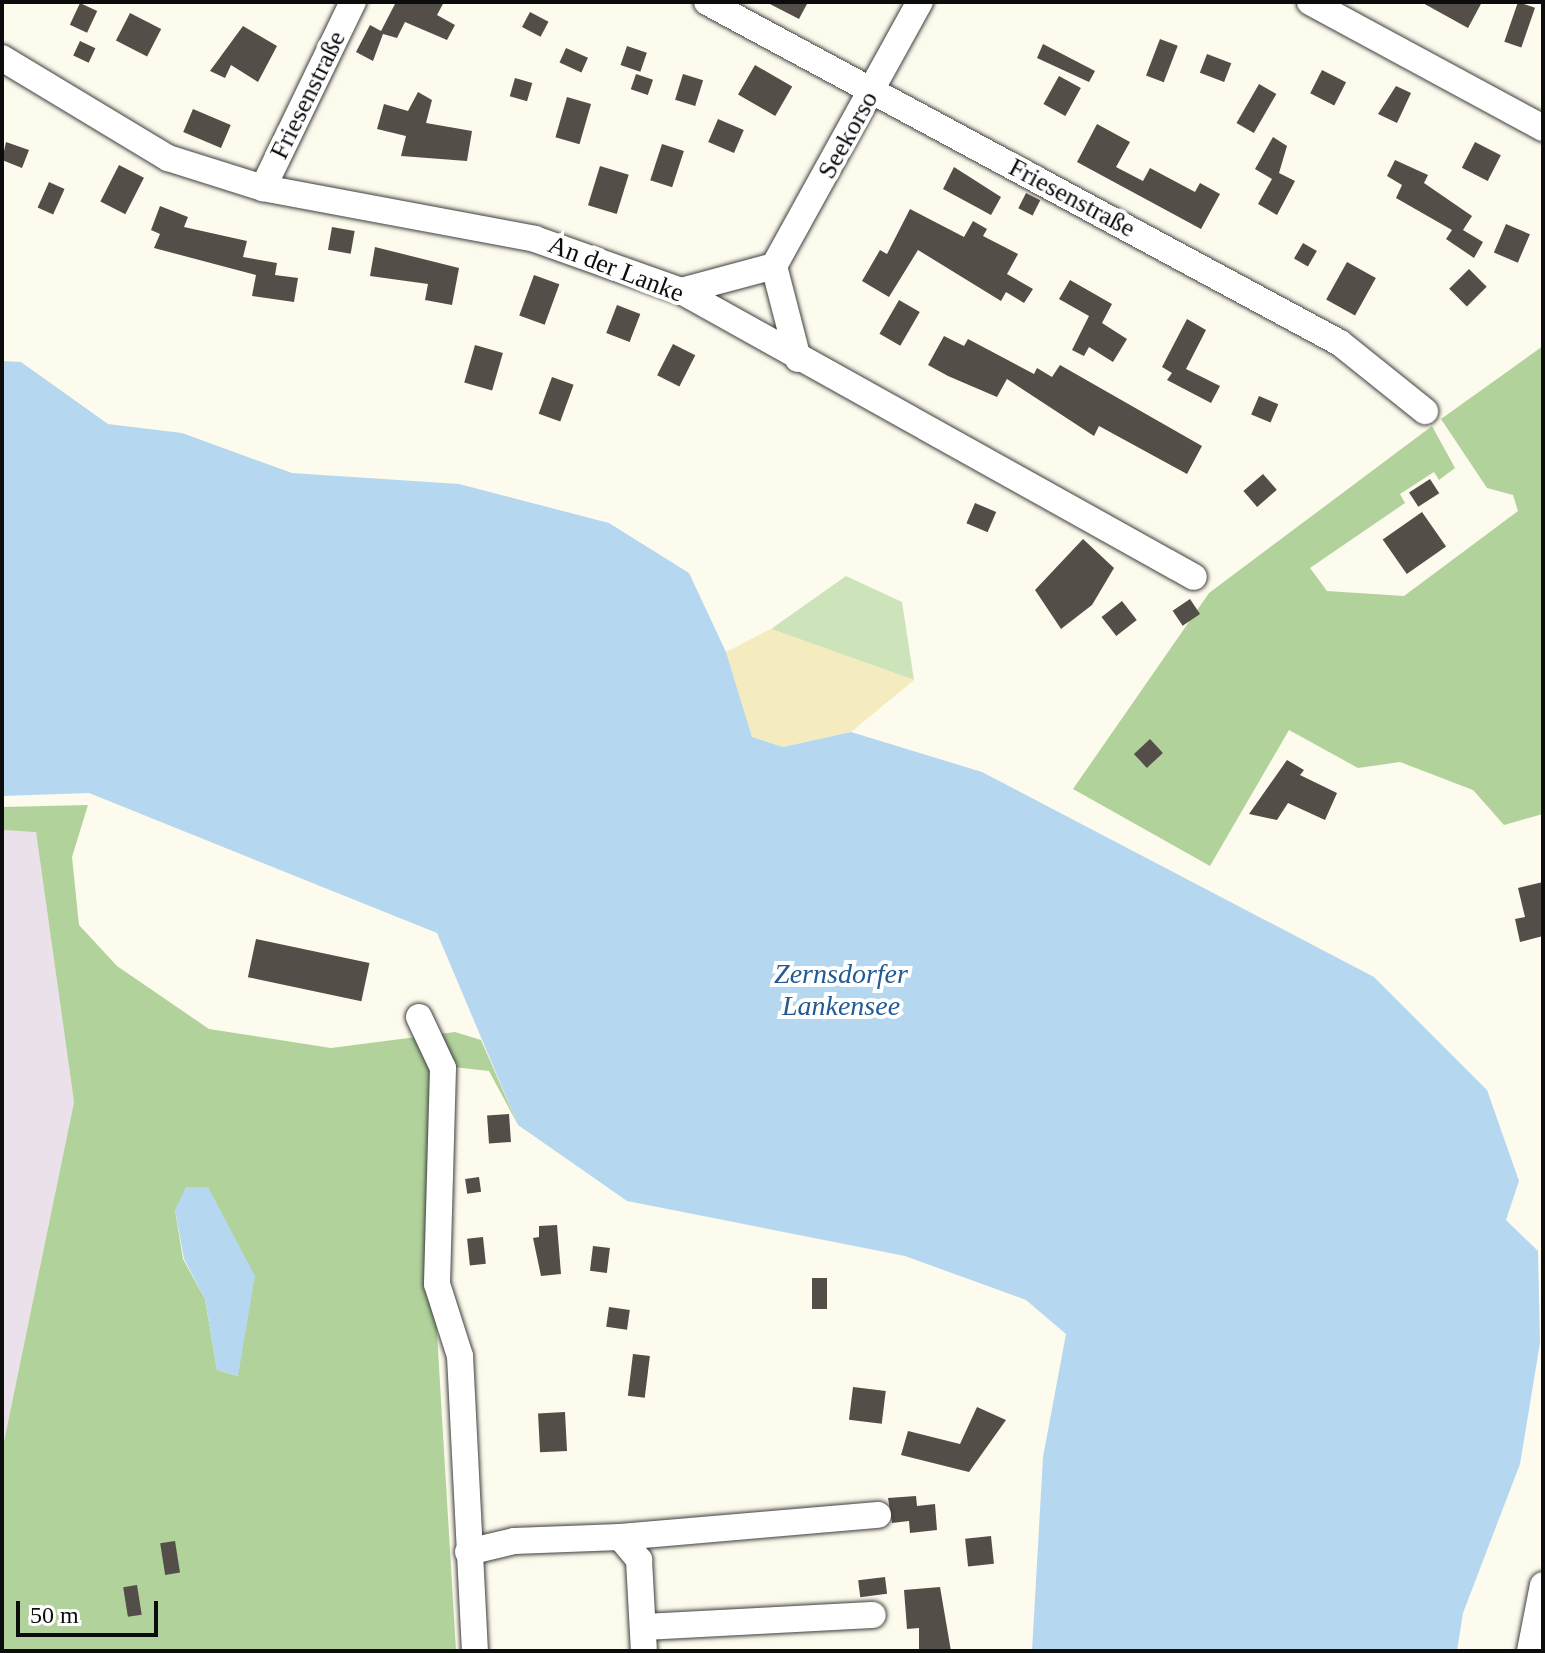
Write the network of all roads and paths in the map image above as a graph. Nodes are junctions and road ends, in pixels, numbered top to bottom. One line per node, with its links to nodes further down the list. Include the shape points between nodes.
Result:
1 (353, 2): 8 (street, Friesenstraße)
2 (707, 2): 6 (street, Friesenstraße)
3 (920, 2): 6 (street, Seekorso)
4 (1310, 2): 7 (street)
5 (2, 58): 8 (street, An der Lanke, via 168,158)
6 (872, 91): 9 (street, Seekorso); 12 (street, Friesenstraße, via 1340,343)
7 (1543, 128)
8 (263, 188): 10 (street, An der Lanke, via 535,239)
9 (774, 266): 10 (street); 11 (street)
10 (681, 291): 11 (street, An der Lanke)
11 (798, 359): 13 (street, An der Lanke)
12 (1425, 411)
13 (1194, 577)
14 (419, 1017): 17 (street, via 443,1068 437,1284 460,1356)
15 (878, 1515): 16 (street)
16 (620, 1537): 17 (street, via 514,1541); 20 (street, via 639,1560)
17 (468, 1552): 21 (street)
18 (1543, 1585): 22 (street)
19 (873, 1615): 20 (street)
20 (643, 1639)
21 (475, 1651)
22 (1530, 1651)

